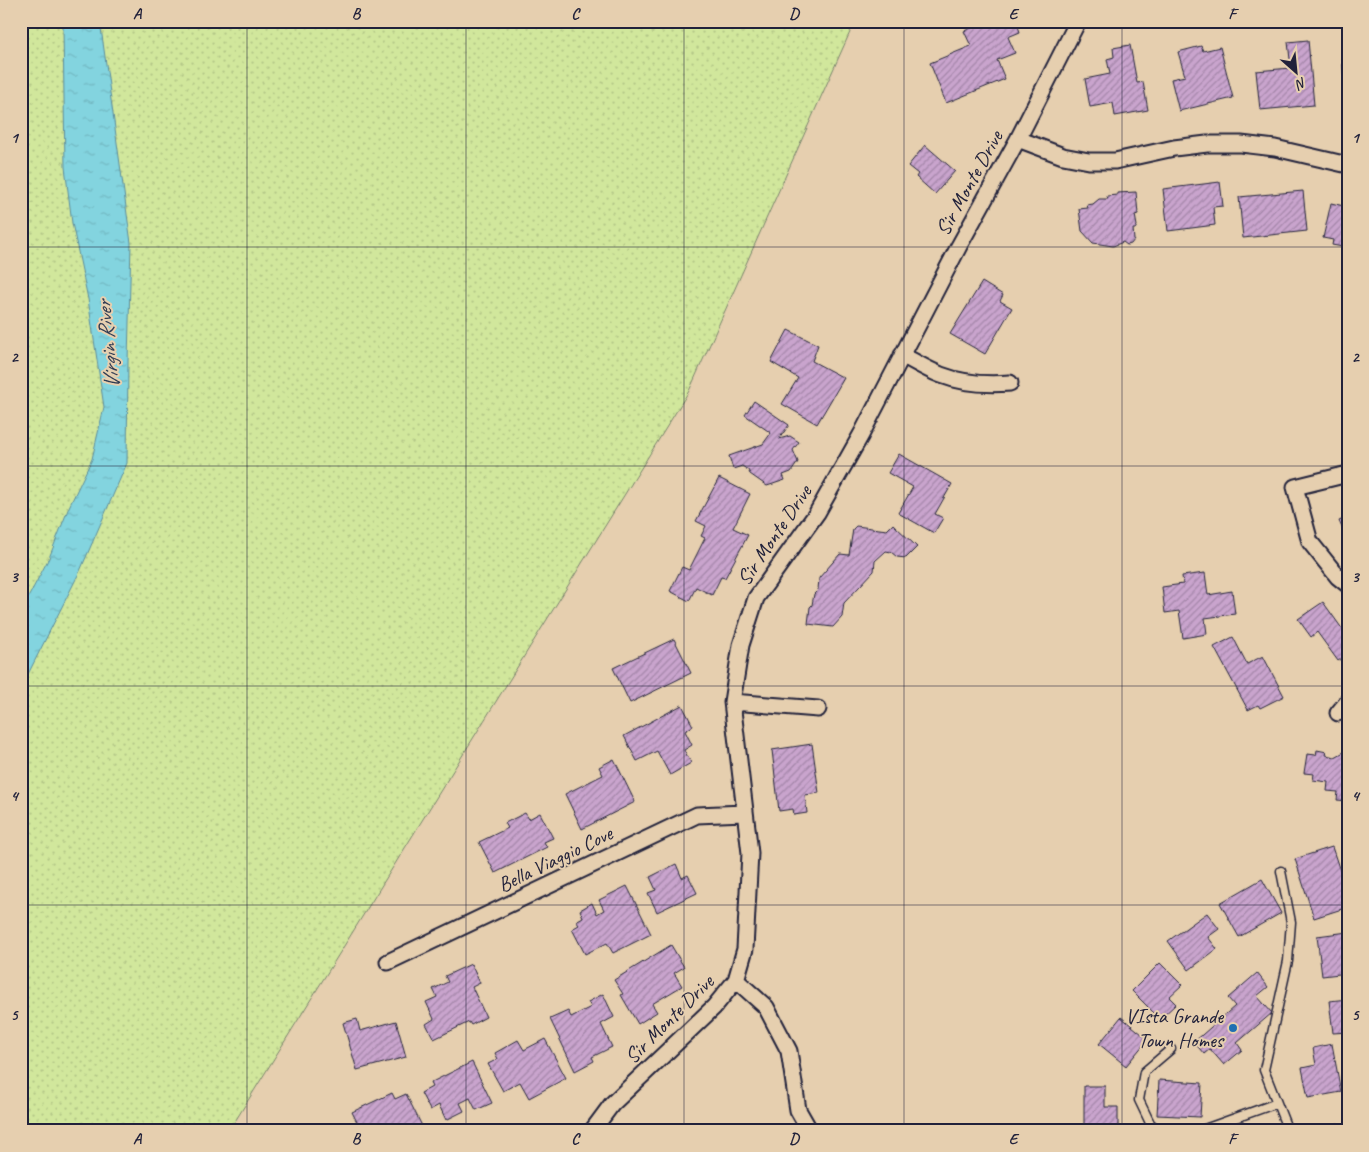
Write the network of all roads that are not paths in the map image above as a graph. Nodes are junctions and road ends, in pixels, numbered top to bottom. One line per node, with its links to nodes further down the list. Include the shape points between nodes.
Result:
1 (1078, 21): 2 (street, Sir Monte Drive)
2 (1018, 138): 3 (street, via 1063,156 1089,161 1115,161 1207,144 1241,144 1275,148); 4 (street, Sir Monte Drive)
3 (1348, 165)
4 (902, 356): 5 (street, via 963,381); 9 (street, Sir Monte Drive, via 817,513 756,598 741,645)
5 (1010, 383)
6 (1348, 474): 7 (street, via 1295,488 1310,542)
7 (1348, 585)
8 (1348, 701): 11 (street)
9 (732, 702): 10 (street); 12 (street, Sir Monte Drive)
10 (818, 709)
11 (1338, 713)
12 (744, 813): 14 (street, Bella Viaggio Cove, via 698,815); 15 (street, Sir Monte Drive, via 750,853 745,949)
13 (1281, 872): 17 (lane, via 1291,922 1288,961 1264,1070)
14 (388, 962)
15 (736, 980): 18 (street, Sir Monte Drive, via 714,1007 612,1104); 19 (street, via 766,1007 788,1051 798,1110)
16 (1171, 1049): 20 (lane, via 1144,1072 1139,1100 1150,1123)
17 (1277, 1103): 21 (lane); 22 (lane)
18 (592, 1131)
19 (810, 1131)
20 (1159, 1131)
21 (1199, 1131)
22 (1288, 1131)

